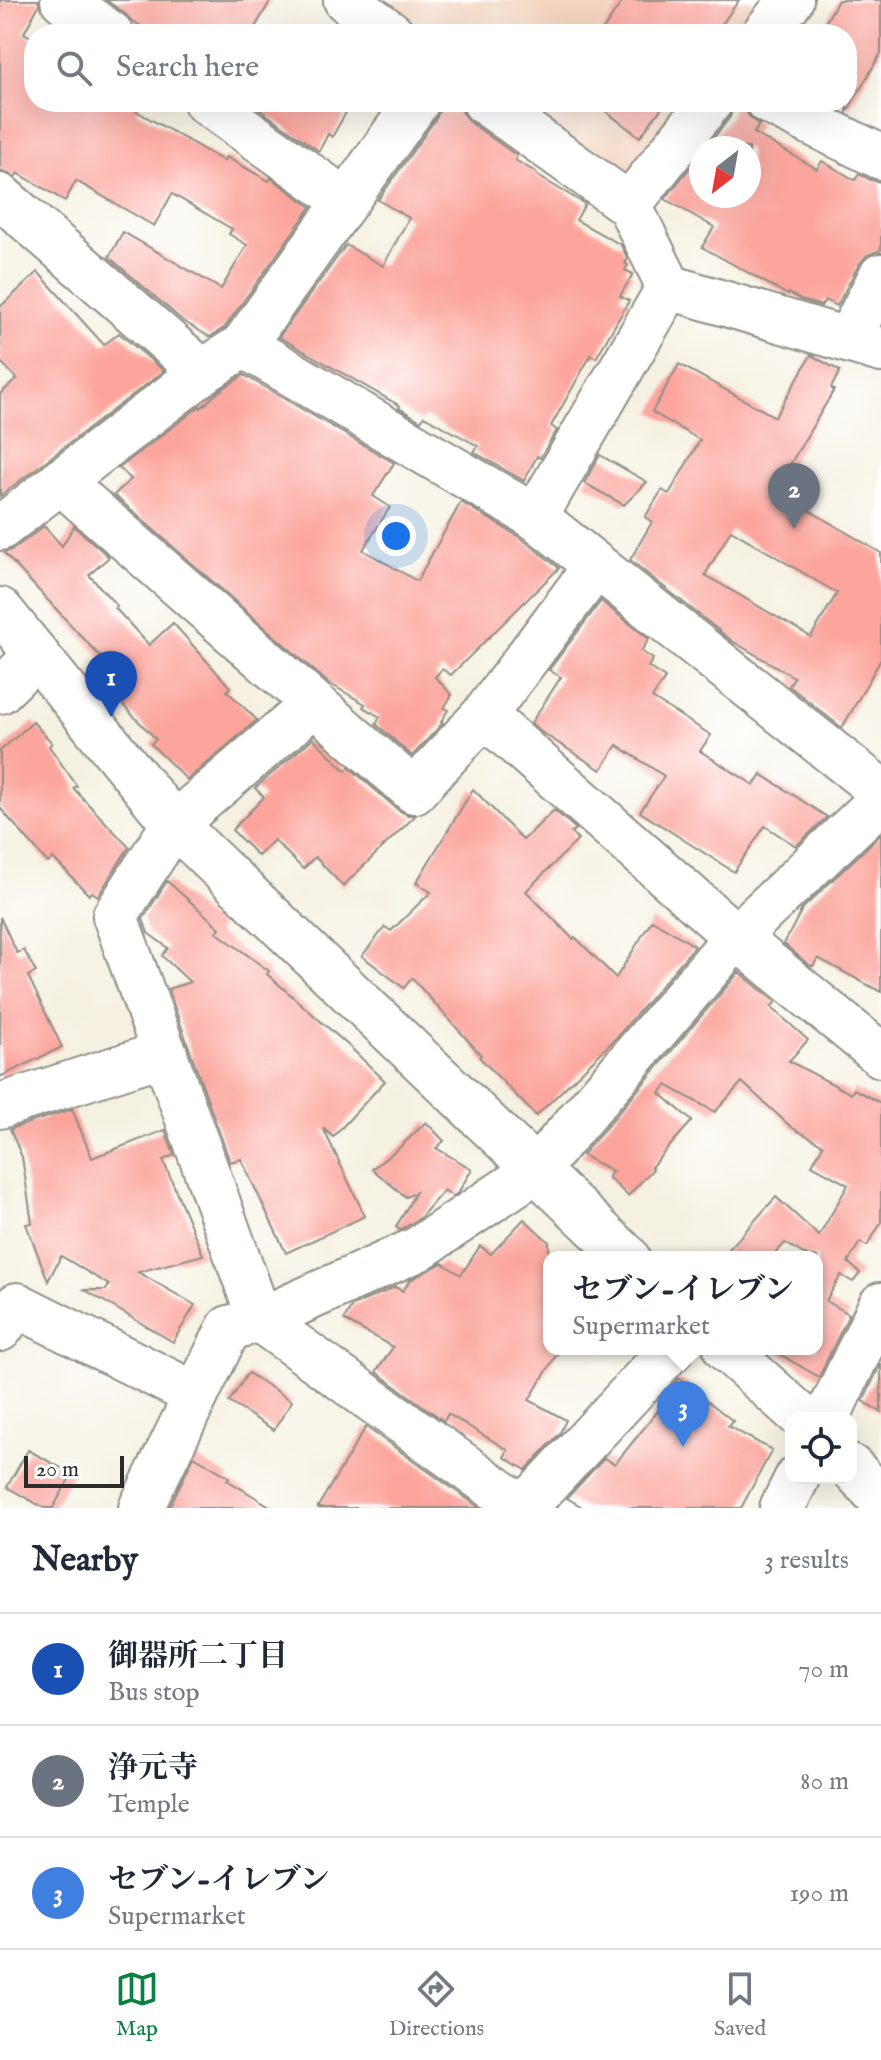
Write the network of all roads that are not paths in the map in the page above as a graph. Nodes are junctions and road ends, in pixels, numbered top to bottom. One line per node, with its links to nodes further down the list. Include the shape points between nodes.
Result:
1 (63, 0): 4 (street)
2 (346, 0): 5 (street)
3 (791, 0): 6 (street)
4 (97, 24)
5 (378, 24)
6 (772, 24)
7 (220, 112): 14 (street)
8 (410, 112): 14 (street)
9 (499, 112): 15 (street)
10 (702, 112): 15 (street)
11 (789, 112): 12 (street)
12 (881, 157)
13 (0, 196): 20 (street)
14 (346, 201): 18 (street)
15 (629, 205): 17 (street)
16 (881, 276): 19 (street)
17 (669, 287): 19 (street); 22 (street)
18 (243, 345): 20 (street); 22 (street)
19 (865, 345)
20 (203, 372): 21 (street)
21 (60, 481): 23 (street); 28 (street)
22 (535, 517): 24 (street)
23 (0, 528)
24 (596, 566): 29 (street); 30 (street)
25 (0, 610): 26 (street)
26 (37, 655): 27 (street); 32 (street)
27 (0, 691)
28 (314, 704): 29 (street, via 414,791); 32 (street)
29 (484, 715): 33 (street)
30 (881, 791)
31 (881, 800): 33 (street)
32 (174, 824): 34 (street, via 115,916); 37 (street)
33 (736, 937): 35 (street); 37 (street)
34 (165, 1053): 36 (street); 40 (street)
35 (881, 1055)
36 (0, 1106)
37 (535, 1171): 38 (street); 40 (street, via 418,1249)
38 (621, 1251)
39 (881, 1305): 46 (street)
40 (260, 1320): 44 (street, via 229,1328); 53 (street)
41 (0, 1329): 44 (street, via 17,1305)
42 (666, 1355): 53 (street)
43 (733, 1355): 45 (street)
44 (196, 1395): 52 (street)
45 (796, 1412)
46 (830, 1412)
47 (857, 1452): 48 (street)
48 (881, 1465)
49 (857, 1473): 51 (street)
50 (794, 1484): 54 (street)
51 (881, 1499)
52 (141, 1508)
53 (523, 1508)
54 (782, 1508)

